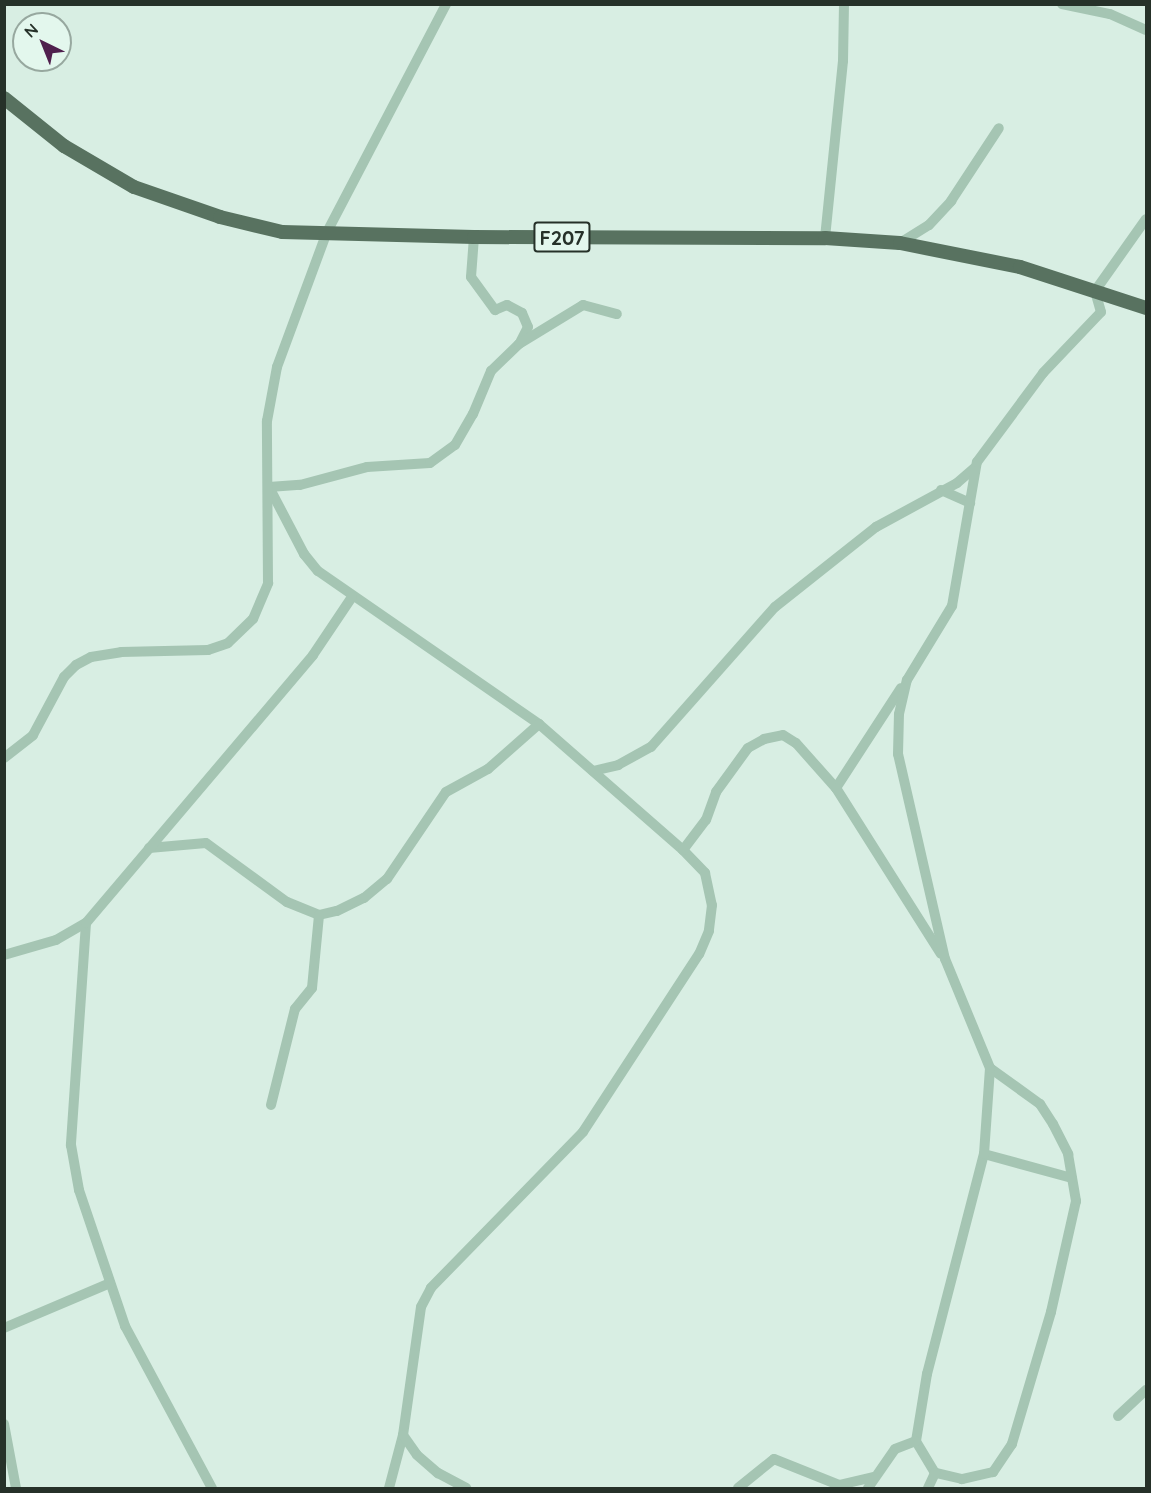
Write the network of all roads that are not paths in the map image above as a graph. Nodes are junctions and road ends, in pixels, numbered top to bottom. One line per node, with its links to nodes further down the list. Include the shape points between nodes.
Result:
1 (446, 4): 9 (street)
2 (844, 4): 11 (street, via 843,61)
3 (1062, 5): 4 (street)
4 (1111, 9): 5 (street)
5 (1146, 30)
6 (4, 98): 9 (main road, F207, via 64,146 134,187 167,201 282,232)
7 (999, 128): 12 (street, via 951,201 929,225)
8 (1146, 219): 13 (street)
9 (327, 232): 10 (main road, F207); 18 (street, via 277,367 267,421)
10 (474, 237): 11 (main road, F207); 16 (street, via 471,277 495,310 507,305 522,314 528,327)
11 (825, 238): 12 (main road, F207)
12 (900, 243): 13 (main road, F207, via 1020,267)
13 (1095, 291): 14 (main road, F207); 17 (street, via 1101,312 1043,373)
14 (1146, 308)
15 (617, 314): 16 (street, via 583,305)
16 (519, 344): 18 (street, via 491,371 455,445 430,463 367,467 300,485)
17 (977, 462): 19 (street, via 970,475); 20 (street)
18 (269, 487): 21 (street, via 304,554 318,571); 24 (street, via 268,584 260,606 244,630 228,643 208,650 121,652 76,664 64,677 33,735)
19 (941, 490): 20 (street); 25 (street, via 876,527 775,607 651,747 618,765)
20 (970, 503): 22 (street, via 952,606)
21 (352, 597): 23 (street); 27 (street, via 313,654)
22 (907, 680): 26 (street); 32 (street, via 899,714 898,754)
23 (539, 724): 25 (street); 29 (street, via 495,764 446,792 387,879 364,898)
24 (4, 758)
25 (593, 771): 28 (street)
26 (836, 788): 28 (street, via 796,743 783,735 764,739 748,748 716,792 706,820); 32 (street)
27 (149, 848): 29 (street, via 206,843 287,902); 30 (street)
28 (683, 850): 42 (street, via 705,873 712,905 709,931 699,954 584,1132 430,1288 421,1307)
29 (319, 915): 34 (street, via 312,988 295,1009)
30 (86, 923): 31 (street, via 56,940); 37 (street, via 71,1145 79,1190)
31 (4, 955)
32 (945, 959): 33 (street)
33 (990, 1068): 35 (street); 36 (street, via 1040,1104 1068,1154)
34 (271, 1105)
35 (984, 1154): 36 (street); 43 (street, via 927,1374)
36 (1072, 1178): 44 (street, via 1076,1201 1051,1312 1012,1444 993,1472 962,1479)
37 (110, 1283): 38 (street); 47 (street, via 147,1370)
38 (4, 1328)
39 (1146, 1390): 40 (street)
40 (1118, 1416)
41 (4, 1424): 46 (street)
42 (403, 1435): 48 (street); 49 (street, via 417,1455 438,1473)
43 (916, 1441): 44 (street); 45 (street, via 895,1449)
44 (935, 1473): 52 (street)
45 (873, 1477): 50 (street, via 839,1485 774,1459); 51 (street)
46 (16, 1488)
47 (212, 1488)
48 (390, 1488)
49 (466, 1488)
50 (738, 1488)
51 (868, 1488)
52 (928, 1488)

